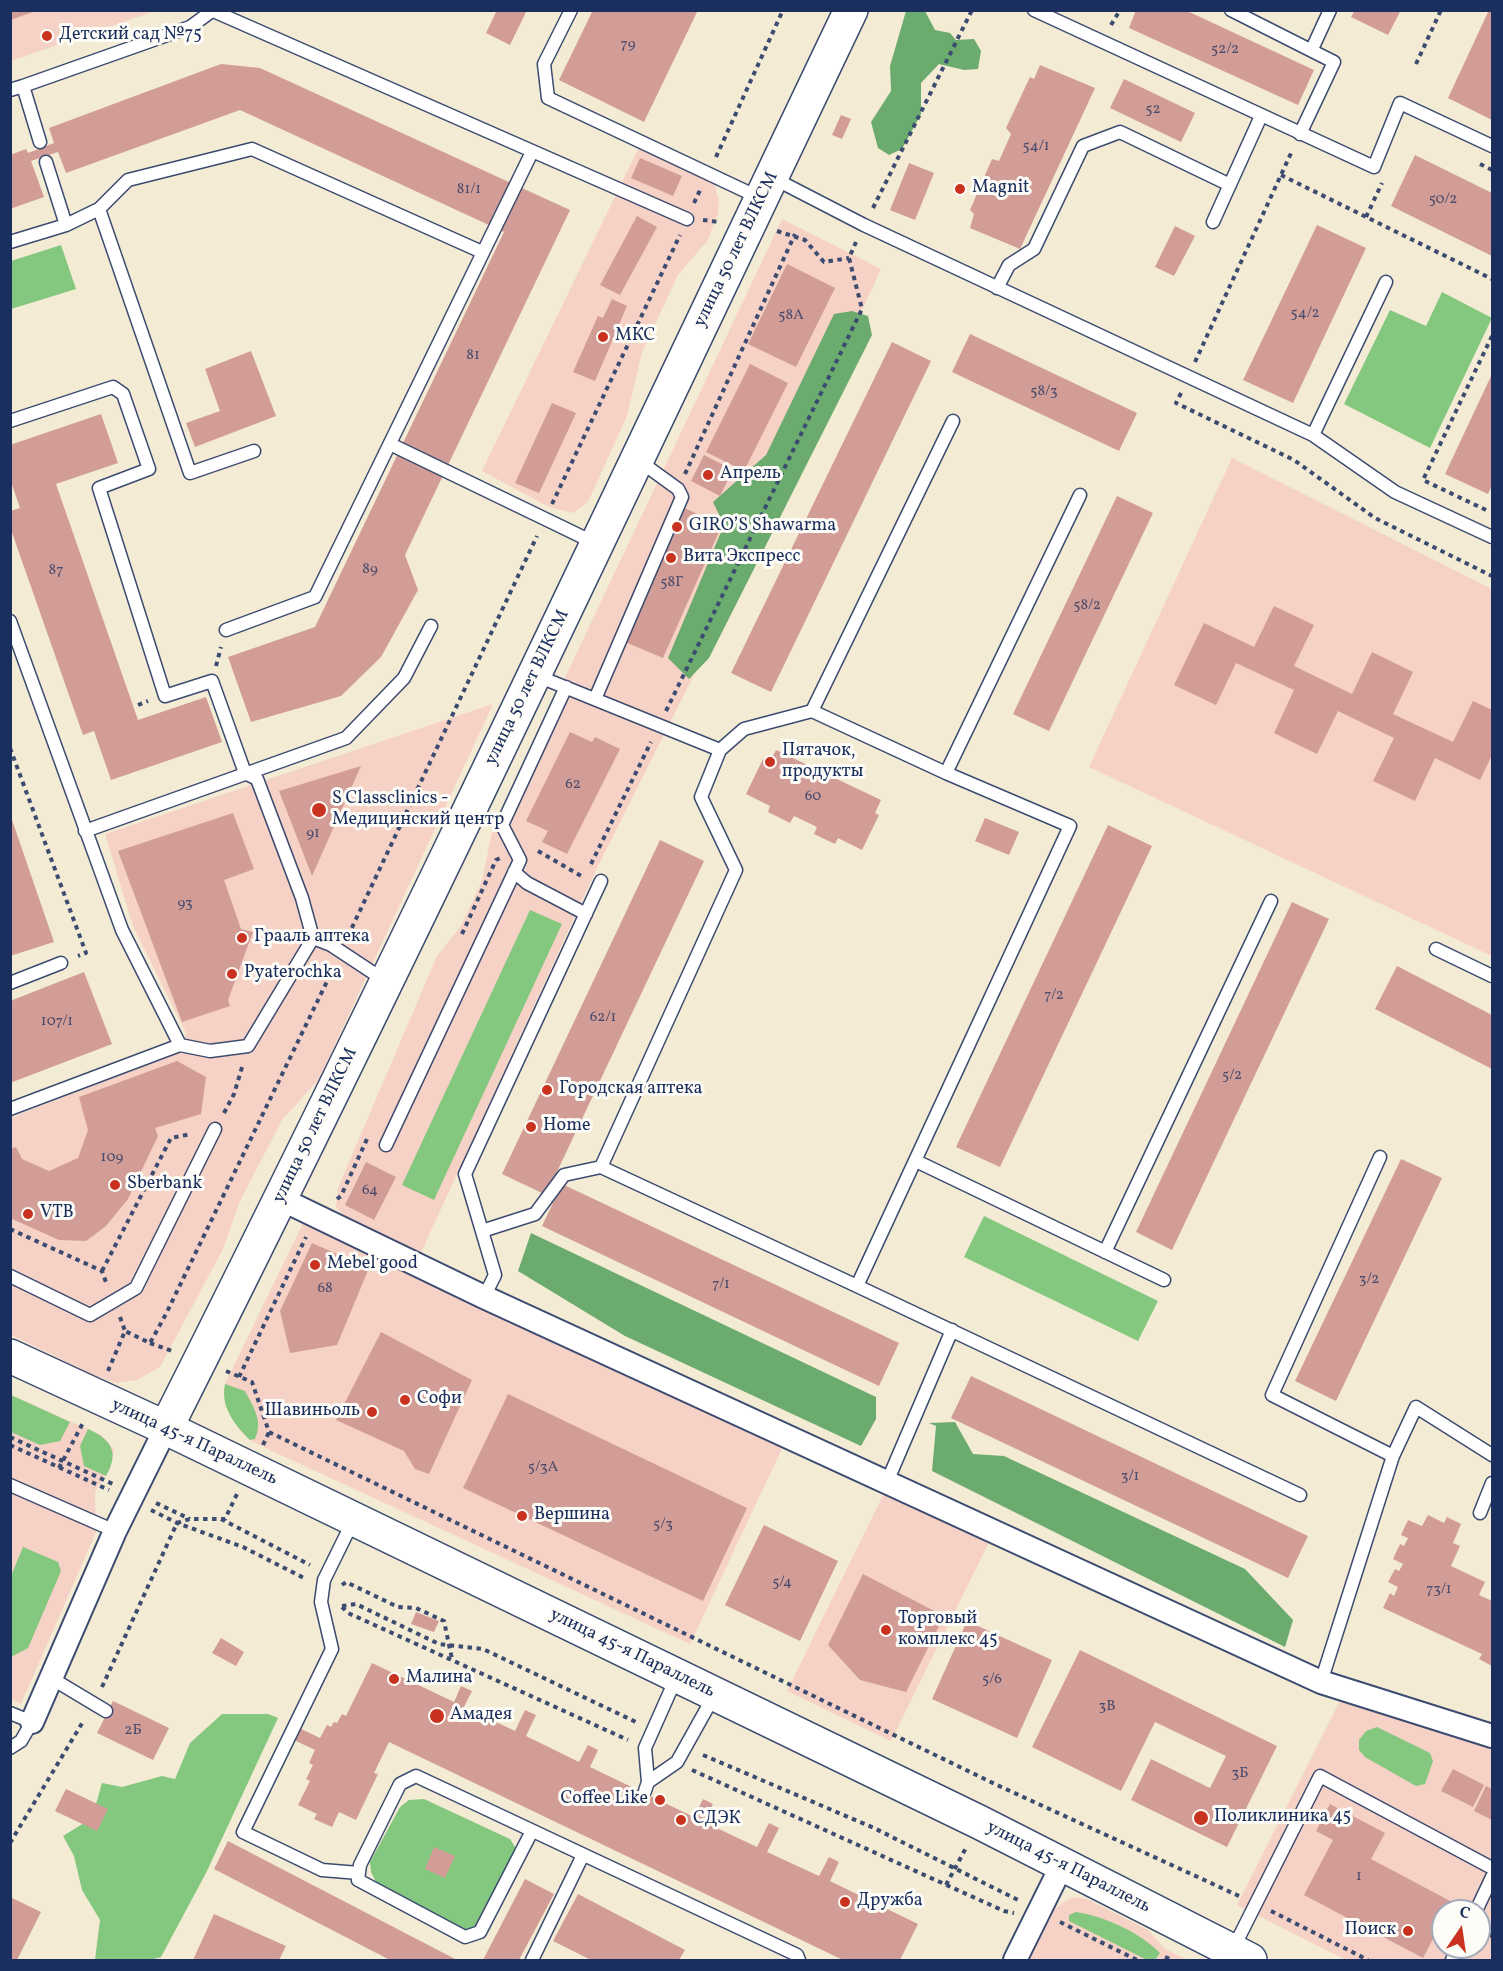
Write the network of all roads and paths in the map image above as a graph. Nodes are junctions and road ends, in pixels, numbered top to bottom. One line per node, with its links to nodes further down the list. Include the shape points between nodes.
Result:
1 (571, 10): 20 (lane, via 544,64 548,98)
2 (783, 10): 20 (path)
3 (851, 10): 23 (street, улица 50 лет ВЛКСМ)
4 (972, 10): 28 (path)
5 (1034, 10): 14 (lane)
6 (1231, 10): 10 (lane)
7 (1330, 10): 10 (lane)
8 (1441, 10): 11 (path)
9 (212, 11): 12 (lane, via 190,27); 18 (lane)
10 (1312, 49): 15 (lane, via 1334,62)
11 (1416, 64)
12 (23, 86): 13 (lane); 16 (lane)
13 (10, 90)
14 (1262, 116): 15 (lane); 22 (lane)
15 (1300, 134): 17 (lane, via 1374,167 1400,103); 21 (path)
16 (40, 142)
17 (1492, 146)
18 (532, 152): 25 (lane); 31 (lane)
19 (46, 162): 27 (lane)
20 (708, 173): 23 (lane); 25 (path)
21 (1281, 175): 32 (path); 36 (path)
22 (1230, 185): 26 (lane); 34 (lane, via 1120,132 1083,146 1034,249 1009,266)
23 (766, 188): 28 (lane); 42 (street, улица 50 лет ВЛКСМ)
24 (99, 209): 27 (lane); 31 (lane, via 128,180 252,148); 41 (lane, via 190,473)
25 (687, 219): 46 (path)
26 (1213, 222)
27 (66, 225): 30 (lane)
28 (864, 225): 34 (lane); 58 (path, via 849,258 862,309)
29 (795, 234): 43 (path)
30 (10, 242)
31 (482, 252): 40 (lane)
32 (1492, 279)
33 (1386, 282): 39 (lane)
34 (997, 288): 36 (lane)
35 (1492, 336): 45 (path, via 1423,480)
36 (1189, 377): 39 (lane); 49 (path, via 1176,404 1294,460 1375,518)
37 (10, 421): 54 (lane, via 113,387 123,394 149,469 99,488 165,696)
38 (953, 421): 57 (lane)
39 (1313, 435): 47 (lane, via 1395,492)
40 (390, 444): 46 (lane); 52 (lane, via 315,597)
41 (254, 451)
42 (637, 460): 43 (lane); 48 (street, улица 50 лет ВЛКСМ)
43 (678, 489): 56 (lane, via 682,498)
44 (1080, 495): 62 (lane)
45 (1486, 510)
46 (545, 518): 48 (lane); 70 (path)
47 (1492, 537)
48 (597, 544): 53 (street, улица 50 лет ВЛКСМ)
49 (1492, 576)
50 (10, 621): 63 (lane)
51 (431, 626): 61 (lane, via 404,678 346,738)
52 (226, 630): 54 (path)
53 (535, 675): 55 (lane); 73 (street, улица 50 лет ВЛКСМ)
54 (212, 681): 61 (lane)
55 (566, 687): 56 (lane); 64 (lane, via 502,825 520,860)
56 (595, 699): 58 (lane)
57 (812, 711): 60 (lane, via 744,729); 62 (lane)
58 (659, 726): 60 (lane)
59 (10, 748): 71 (path, via 86,953)
60 (720, 750): 82 (lane, via 701,797 736,870)
61 (245, 773): 63 (lane); 68 (lane, via 257,779)
62 (946, 773): 81 (lane, via 1070,826)
63 (85, 831): 75 (lane, via 122,930)
64 (514, 872): 67 (lane); 79 (lane)
65 (601, 881): 67 (lane)
66 (1271, 901): 86 (lane)
67 (586, 914): 85 (lane, via 465,1174)
68 (313, 938): 70 (lane); 76 (lane)
69 (1436, 949): 72 (lane)
70 (341, 951): 73 (lane); 94 (path, via 251,1143 150,1343)
71 (61, 963): 74 (lane)
72 (1492, 976)
73 (385, 981): 83 (street, улица 50 лет ВЛКСМ)
74 (10, 983)
75 (180, 1045): 76 (lane, via 210,1051); 77 (lane)
76 (248, 1046): 78 (path, via 234,1094)
77 (10, 1109)
78 (215, 1130): 87 (path, via 171,1138); 92 (lane, via 136,1288)
79 (386, 1145)
80 (1380, 1157): 103 (lane, via 1272,1395)
81 (915, 1161): 86 (lane); 90 (lane)
82 (601, 1167): 85 (lane, via 564,1175 535,1214); 90 (lane)
83 (281, 1199): 91 (street); 98 (street, улица 50 лет ВЛКСМ)
84 (10, 1229): 87 (path)
85 (482, 1231): 91 (lane, via 495,1275)
86 (1106, 1252): 89 (lane)
87 (102, 1271): 92 (path)
88 (10, 1276): 92 (lane, via 90,1315)
89 (1164, 1280)
90 (857, 1286): 93 (lane)
91 (484, 1297): 107 (street)
92 (114, 1301): 94 (path)
93 (952, 1330): 107 (lane); 110 (lane)
94 (125, 1331): 97 (path)
95 (10, 1356): 97 (street, улица 45-я Параллель)
96 (252, 1382): 99 (path)
97 (97, 1397): 98 (street, улица 45-я Параллель); 104 (path)
98 (166, 1428): 106 (street, улица 45-я Параллель); 111 (street)
99 (269, 1432): 106 (path); 141 (path, via 997,1785)
100 (10, 1437): 104 (path)
101 (10, 1445): 105 (path)
102 (1492, 1455): 103 (lane, via 1416,1407)
103 (1393, 1456): 123 (lane)
104 (63, 1461): 105 (path); 111 (path)
105 (59, 1468): 111 (path)
106 (250, 1469): 114 (path, via 225,1519); 115 (street, улица 45-я Параллель)
107 (887, 1482): 123 (street)
108 (1492, 1483): 112 (lane)
109 (10, 1485): 117 (lane)
110 (1300, 1495)
111 (131, 1496): 113 (path); 116 (path); 117 (street)
112 (1480, 1513)
113 (190, 1519): 114 (path); 116 (path)
114 (220, 1519): 118 (path)
115 (354, 1520): 118 (lane); 121 (street, улица 45-я Параллель)
116 (177, 1523): 119 (path, via 243,1547); 125 (path)
117 (115, 1531): 122 (street)
118 (327, 1574): 119 (lane)
119 (326, 1590): 120 (path, via 348,1613); 120 (path, via 346,1582 398,1607 416,1608 444,1621); 138 (lane, via 321,1602 332,1649 243,1832 322,1870)
120 (452, 1659): 131 (path)
121 (677, 1675): 124 (street, улица 45-я Параллель); 131 (lane)
122 (51, 1678): 125 (lane); 128 (street)
123 (1321, 1682): 129 (street)
124 (715, 1694): 132 (lane); 136 (street, улица 45-я Параллель, via 979,1822)
125 (94, 1704): 126 (lane); 134 (path)
126 (106, 1711)
127 (10, 1713): 128 (lane)
128 (32, 1722): 130 (lane, via 21,1741)
129 (1492, 1736)
130 (10, 1748)
131 (645, 1748): 132 (lane, via 647,1786)
132 (676, 1762): 142 (path, via 1005,1911)
133 (532, 1831): 135 (lane); 138 (lane, via 416,1776 400,1784); 138 (lane, via 480,1932 465,1937 358,1880)
134 (10, 1844)
135 (583, 1855): 145 (lane); 146 (lane, via 620,1867 797,1955)
136 (1061, 1867): 142 (street); 143 (street, улица 45-я Параллель)
137 (1492, 1868): 141 (lane, via 1320,1776)
138 (359, 1873)
139 (1492, 1877): 140 (lane)
140 (1482, 1899)
141 (1255, 1904): 143 (lane); 150 (path)
142 (1037, 1916): 147 (street); 148 (path, via 1059,1922)
143 (1240, 1956)
144 (1165, 1957): 149 (path)
145 (532, 1960)
146 (799, 1960)
147 (1015, 1960)
148 (1137, 1960)
149 (1173, 1960)
150 (1368, 1960)

